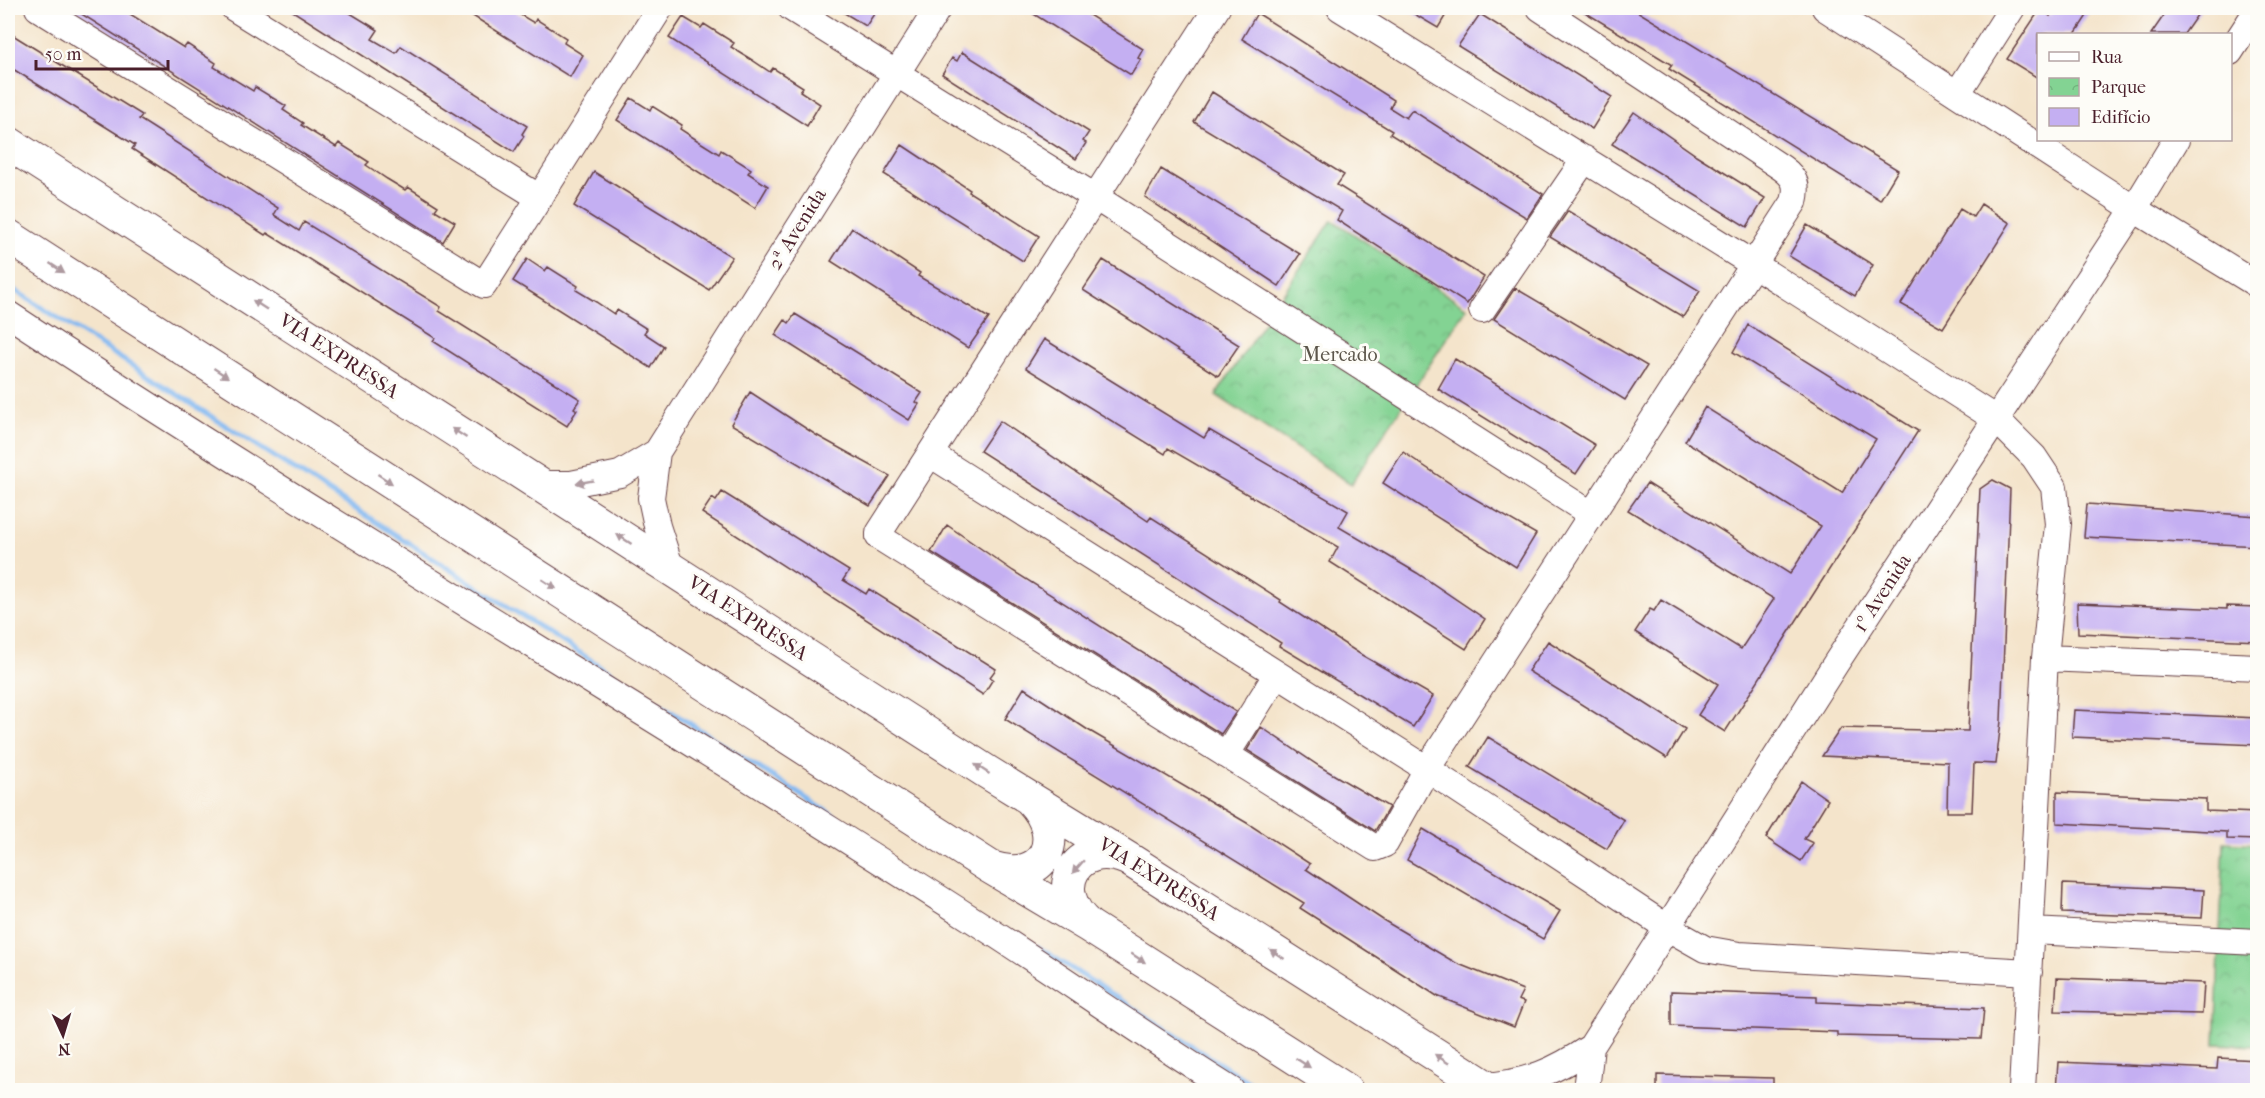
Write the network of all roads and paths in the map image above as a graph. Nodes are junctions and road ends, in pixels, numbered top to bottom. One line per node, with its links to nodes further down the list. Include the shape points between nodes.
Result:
1 (38, 8): 19 (street, via 481,284 486,284)
2 (234, 8): 19 (street)
3 (660, 8): 19 (street)
4 (791, 8): 13 (street)
5 (938, 8): 13 (street, 2ª Avenida)
6 (1217, 8): 18 (street)
7 (1340, 8): 17 (street)
8 (1540, 8): 22 (street, via 1793,176 1797,189 1794,202)
9 (1825, 8): 14 (street)
10 (2012, 8): 14 (street)
11 (2258, 9): 12 (street)
12 (2232, 49)
13 (895, 71): 18 (street); 27 (street, 2ª Avenida)
14 (1958, 94): 20 (street)
15 (2175, 141): 20 (street, 1º Avenida)
16 (8, 143): 29 (main road, VIA EXPRESSA, one-way to 16)
17 (1585, 159): 22 (street); 24 (street)
18 (1095, 197): 28 (street); 30 (street)
19 (540, 198)
20 (2134, 209): 23 (street); 26 (street, 1º Avenida)
21 (8, 236): 39 (main road, one-way to 39)
22 (1754, 264): 26 (street); 30 (street)
23 (2258, 285)
24 (1482, 310)
25 (8, 314): 47 (street, via 157,412 962,913)
26 (1996, 419): 32 (street, via 2034,457 2054,487 2058,524); 41 (street, 1º Avenida)
27 (657, 452): 29 (street, one-way to 29, via 620,474 571,484); 31 (street, via 651,498)
28 (930, 454): 34 (street); 35 (street, via 879,533 882,540)
29 (539, 484): 31 (main road, VIA EXPRESSA, one-way to 29)
30 (1591, 514): 36 (street)
31 (671, 569): 37 (main road, VIA EXPRESSA, one-way to 31)
32 (2046, 658): 33 (street); 42 (street)
33 (2258, 667)
34 (1277, 674): 35 (street); 36 (street)
35 (1226, 755): 36 (street, via 1375,848 1385,844)
36 (1427, 769): 41 (street)
37 (1031, 800): 38 (main road, VIA EXPRESSA); 39 (main road, via 1049,827 1046,852 1021,872)
38 (1130, 860): 40 (main road, one-way to 40, via 1113,853 1094,854 1071,873 1070,902); 46 (main road, VIA EXPRESSA, one-way to 38)
39 (990, 867): 40 (main road)
40 (1089, 926): 48 (main road, one-way to 48)
41 (1668, 928): 44 (street, via 1705,949 1739,955); 45 (street, 1º Avenida)
42 (2031, 931): 43 (street); 44 (street)
43 (2258, 942)
44 (2029, 972): 50 (street)
45 (1591, 1047): 46 (street, via 1531,1079); 49 (street)
46 (1488, 1088)
47 (1231, 1090)
48 (1346, 1090)
49 (1586, 1090)
50 (2022, 1090)

